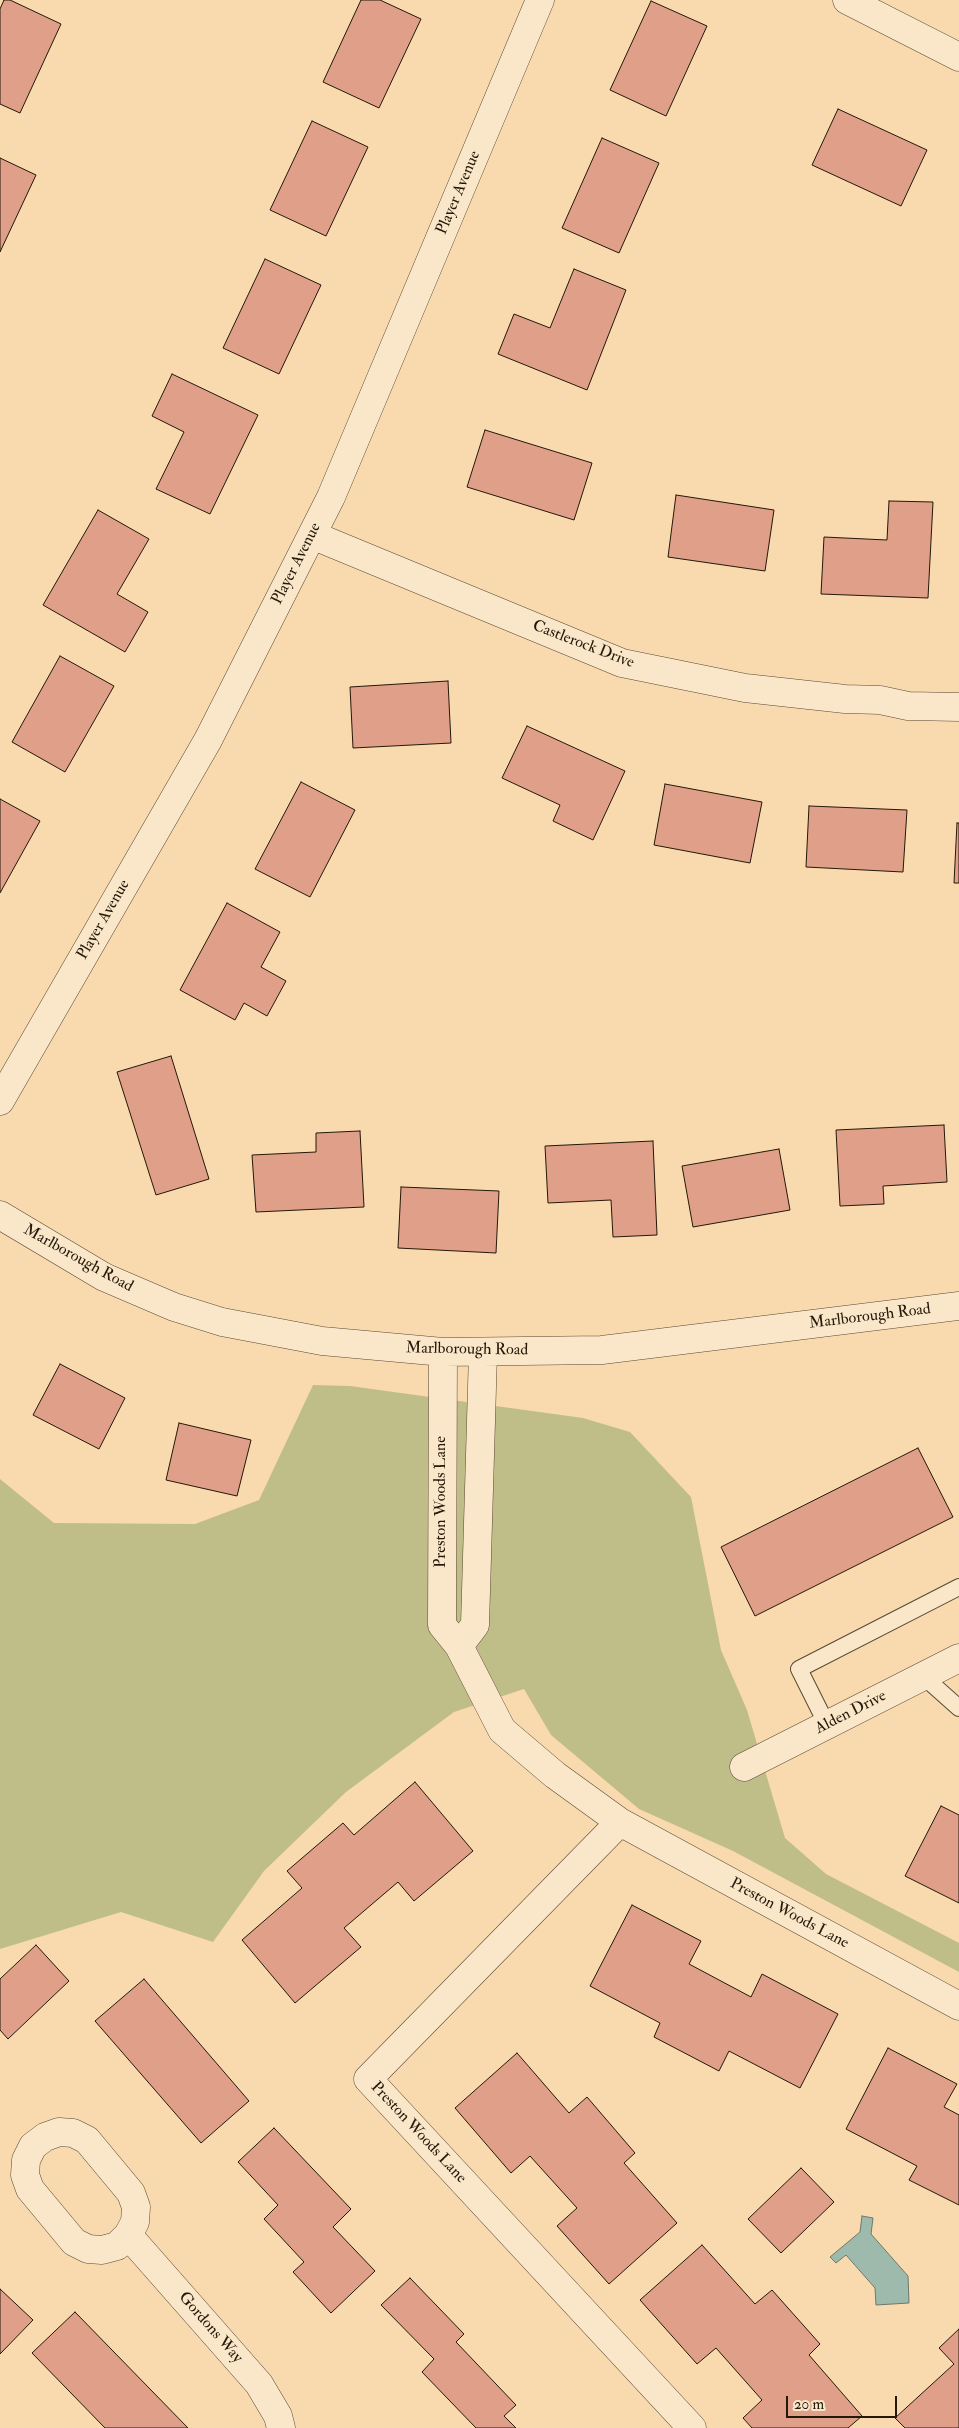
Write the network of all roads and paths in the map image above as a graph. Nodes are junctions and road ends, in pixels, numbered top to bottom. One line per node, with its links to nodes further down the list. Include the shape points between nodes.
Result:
1 (540, 0): 4 (street, Player Avenue, via 331,497)
2 (847, 0): 3 (street)
3 (959, 57)
4 (312, 535): 5 (street, Castlerock Drive, via 622,663 745,688 880,700 908,706); 6 (street, Player Avenue, via 208,740)
5 (959, 707)
6 (0, 1101)
7 (0, 1215): 9 (street, Marlborough Road, via 104,1276 174,1307 214,1320 322,1341)
8 (959, 1306): 10 (street, Marlborough Road, via 602,1350)
9 (443, 1352): 10 (street, Marlborough Road); 12 (street, Preston Woods Lane, via 442,1625)
10 (483, 1353): 12 (street, via 475,1625)
11 (959, 1587): 16 (lane, via 799,1669)
12 (459, 1646): 18 (street, Preston Woods Lane, via 502,1730 555,1775)
13 (959, 1658): 14 (street, Alden Drive)
14 (923, 1676): 15 (lane); 16 (street, Alden Drive)
15 (959, 1708)
16 (827, 1725): 17 (street, Alden Drive)
17 (744, 1768)
18 (620, 1822): 19 (street, Preston Woods Lane); 22 (street, Preston Woods Lane, via 368,2079)
19 (959, 2006)
20 (128, 2235): 20 (street, via 135,2222 136,2207 131,2193 87,2140 73,2133 59,2132 33,2146 26,2160 25,2175 30,2189 74,2242 88,2249 102,2250 117,2246); 21 (street, Gordons Way, via 259,2384)
21 (282, 2428)
22 (692, 2428)

